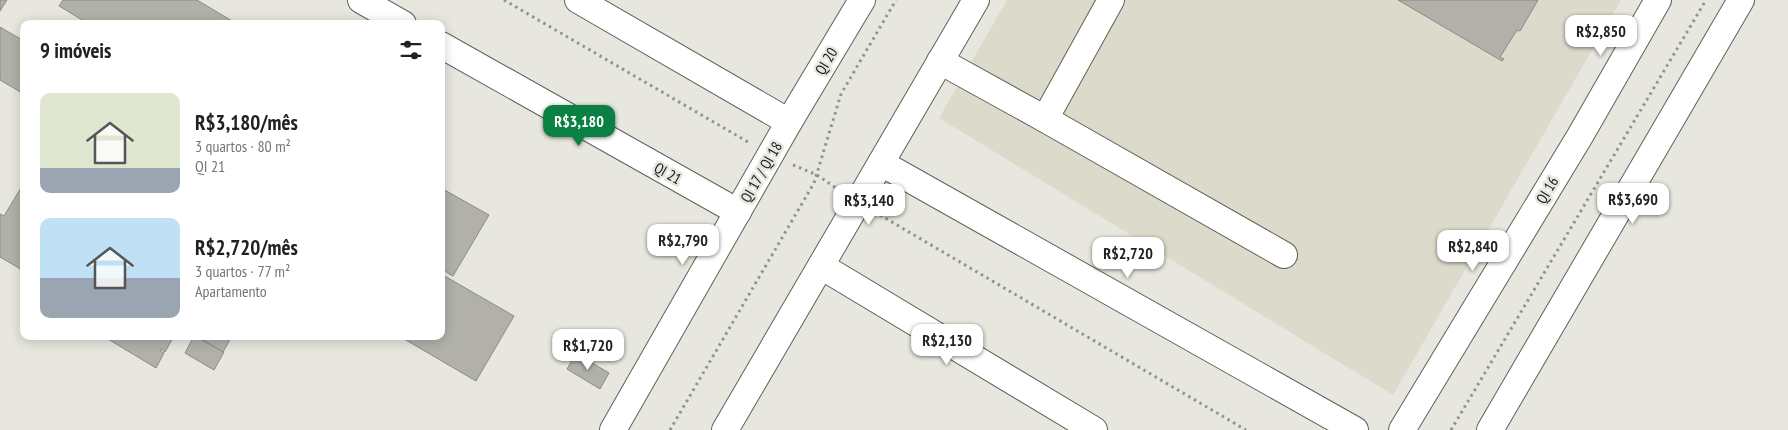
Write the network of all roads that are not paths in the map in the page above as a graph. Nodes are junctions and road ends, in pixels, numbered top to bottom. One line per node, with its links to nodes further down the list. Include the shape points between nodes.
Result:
1 (361, 0): 8 (street)
2 (578, 0): 12 (street)
3 (862, 0): 12 (street, QI 20)
4 (976, 0): 10 (street)
5 (1111, 0): 11 (street)
6 (1658, 0): 21 (street, QI 16, via 1580,136)
7 (1741, 0): 22 (street)
8 (396, 20)
9 (445, 47): 14 (street, QI 21)
10 (940, 61): 11 (street); 13 (street)
11 (1045, 119): 15 (street)
12 (789, 122): 14 (street, QI 17 / QI 18)
13 (881, 163): 16 (street); 20 (street)
14 (738, 212): 17 (street, QI 17 / QI 18)
15 (1284, 255)
16 (821, 266): 18 (street); 19 (street)
17 (613, 430)
18 (725, 430)
19 (1094, 430)
20 (1355, 430)
21 (1402, 430)
22 (1490, 430)

